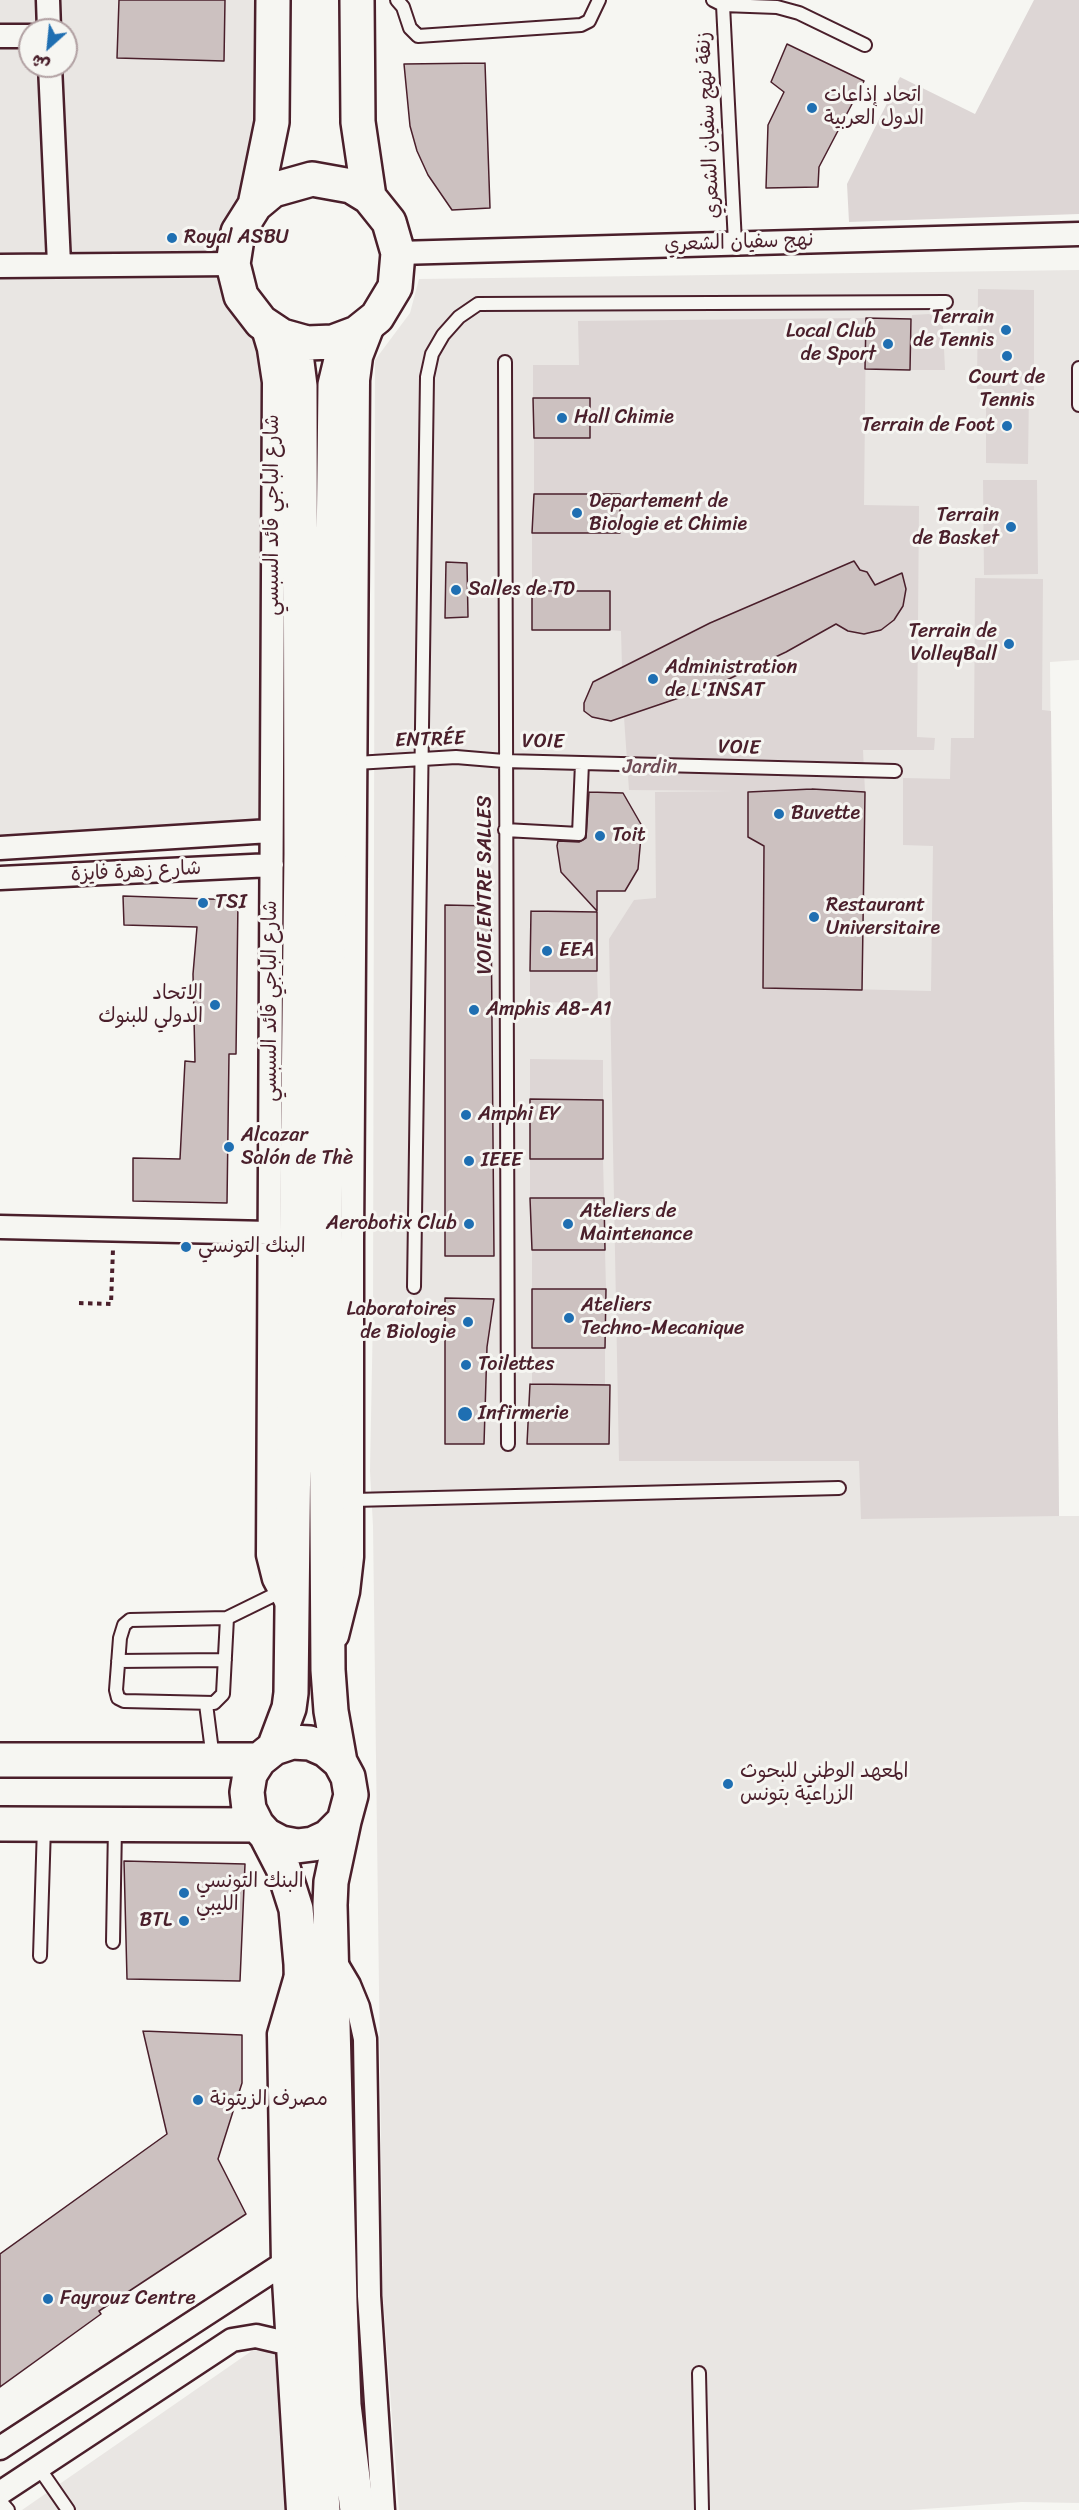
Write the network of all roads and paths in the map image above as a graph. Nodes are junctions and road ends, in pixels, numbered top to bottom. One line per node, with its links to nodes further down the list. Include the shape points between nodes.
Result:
1 (48, 0): 9 (street)
2 (273, 0): 15 (street, via 272,122)
3 (292, 0): 15 (street, via 293,112)
4 (335, 0): 14 (street, via 337,126)
5 (357, 0): 14 (street)
6 (397, 0): 7 (lane, via 418,36 581,25 589,21)
7 (598, 0)
8 (718, 2): 12 (lane, زنقة نهج سفيان الشعري, via 799,13); 17 (lane, زنقة نهج سفيان الشعري)
9 (49, 18)
10 (0, 36): 11 (street)
11 (18, 36)
12 (865, 45)
13 (51, 78): 19 (street)
14 (360, 192): 15 (street, via 312,178); 18 (street, via 389,222)
15 (264, 198): 20 (street, via 238,232)
16 (1079, 234): 17 (street, نهج سفيان الشعري)
17 (735, 243): 18 (street, نهج سفيان الشعري)
18 (398, 253): 25 (street, via 394,287)
19 (59, 264): 20 (street); 21 (street)
20 (233, 264): 26 (street, via 241,296)
21 (27, 265): 22 (street); 23 (street)
22 (0, 266)
23 (0, 280)
24 (946, 302): 30 (lane, via 478,304 459,317 432,354 427,377)
25 (367, 325): 26 (street, via 333,342 307,343); 32 (street, via 358,380); 52 (street, via 343,352 336,385 325,1227)
26 (272, 329): 36 (street, شارع الباجي قائد السبسي); 48 (street, via 290,345 300,386 302,854)
27 (505, 362): 31 (lane, VOIE ENTRE SALLES)
28 (1079, 368): 29 (lane)
29 (1079, 405)
30 (422, 759): 31 (lane, ENTRÉE); 32 (lane, ENTRÉE); 43 (lane)
31 (504, 761): 33 (lane, VOIE); 35 (lane, VOIE ENTRE SALLES)
32 (357, 763): 47 (street)
33 (582, 763): 34 (lane, VOIE); 35 (lane, via 579,834)
34 (895, 771)
35 (505, 830): 45 (lane, VOIE ENTRE SALLES)
36 (270, 831): 37 (street, شارع زهرة فايزة); 38 (street, شارع الباجي قائد السبسي)
37 (0, 848)
38 (272, 865): 39 (street, شارع زهرة فايزة); 42 (street, شارع الباجي قائد السبسي)
39 (0, 878)
40 (0, 1227): 41 (street)
41 (113, 1230): 42 (street); 44 (path, via 111,1304)
42 (270, 1233): 48 (street, شارع الباجي قائد السبسي, via 268,1555)
43 (414, 1287)
44 (79, 1303)
45 (508, 1444)
46 (839, 1488): 47 (lane)
47 (352, 1500): 52 (street, via 348,1592)
48 (287, 1603): 49 (lane); 54 (street, via 291,1693 289,1708)
49 (227, 1618): 50 (lane); 51 (lane, via 130,1620 120,1638)
50 (225, 1660): 51 (lane); 53 (lane, via 223,1694)
51 (118, 1661): 53 (lane, via 116,1690 118,1698 124,1701)
52 (328, 1670): 57 (street, via 330,1711)
53 (207, 1704): 56 (lane)
54 (267, 1754): 56 (street); 57 (street, via 292,1742 310,1743); 62 (street, via 250,1774 246,1792 249,1809)
55 (0, 1760): 56 (street)
56 (213, 1760)
57 (340, 1762): 58 (street, via 351,1795)
58 (344, 1821): 62 (street, via 328,1838 297,1846 280,1843); 65 (street)
59 (0, 1824): 60 (street)
60 (44, 1824): 61 (street); 64 (lane)
61 (115, 1824): 62 (street); 63 (lane)
62 (261, 1830): 65 (street, via 283,1868)
63 (112, 1942)
64 (40, 1956)
65 (316, 1960): 66 (street, via 288,1998 279,2034); 76 (street, via 309,2306); 77 (street, via 344,2405); 78 (street, via 349,1985 365,2039 369,2296)
66 (283, 2264): 67 (street); 69 (street)
67 (286, 2343): 70 (street, via 256,2336 232,2340); 75 (street)
68 (699, 2373): 79 (lane)
69 (0, 2448)
70 (39, 2468): 71 (street); 74 (lane)
71 (0, 2493)
72 (0, 2501): 73 (lane)
73 (8, 2510)
74 (68, 2510)
75 (298, 2510)
76 (323, 2510)
77 (357, 2510)
78 (383, 2510)
79 (702, 2510)

